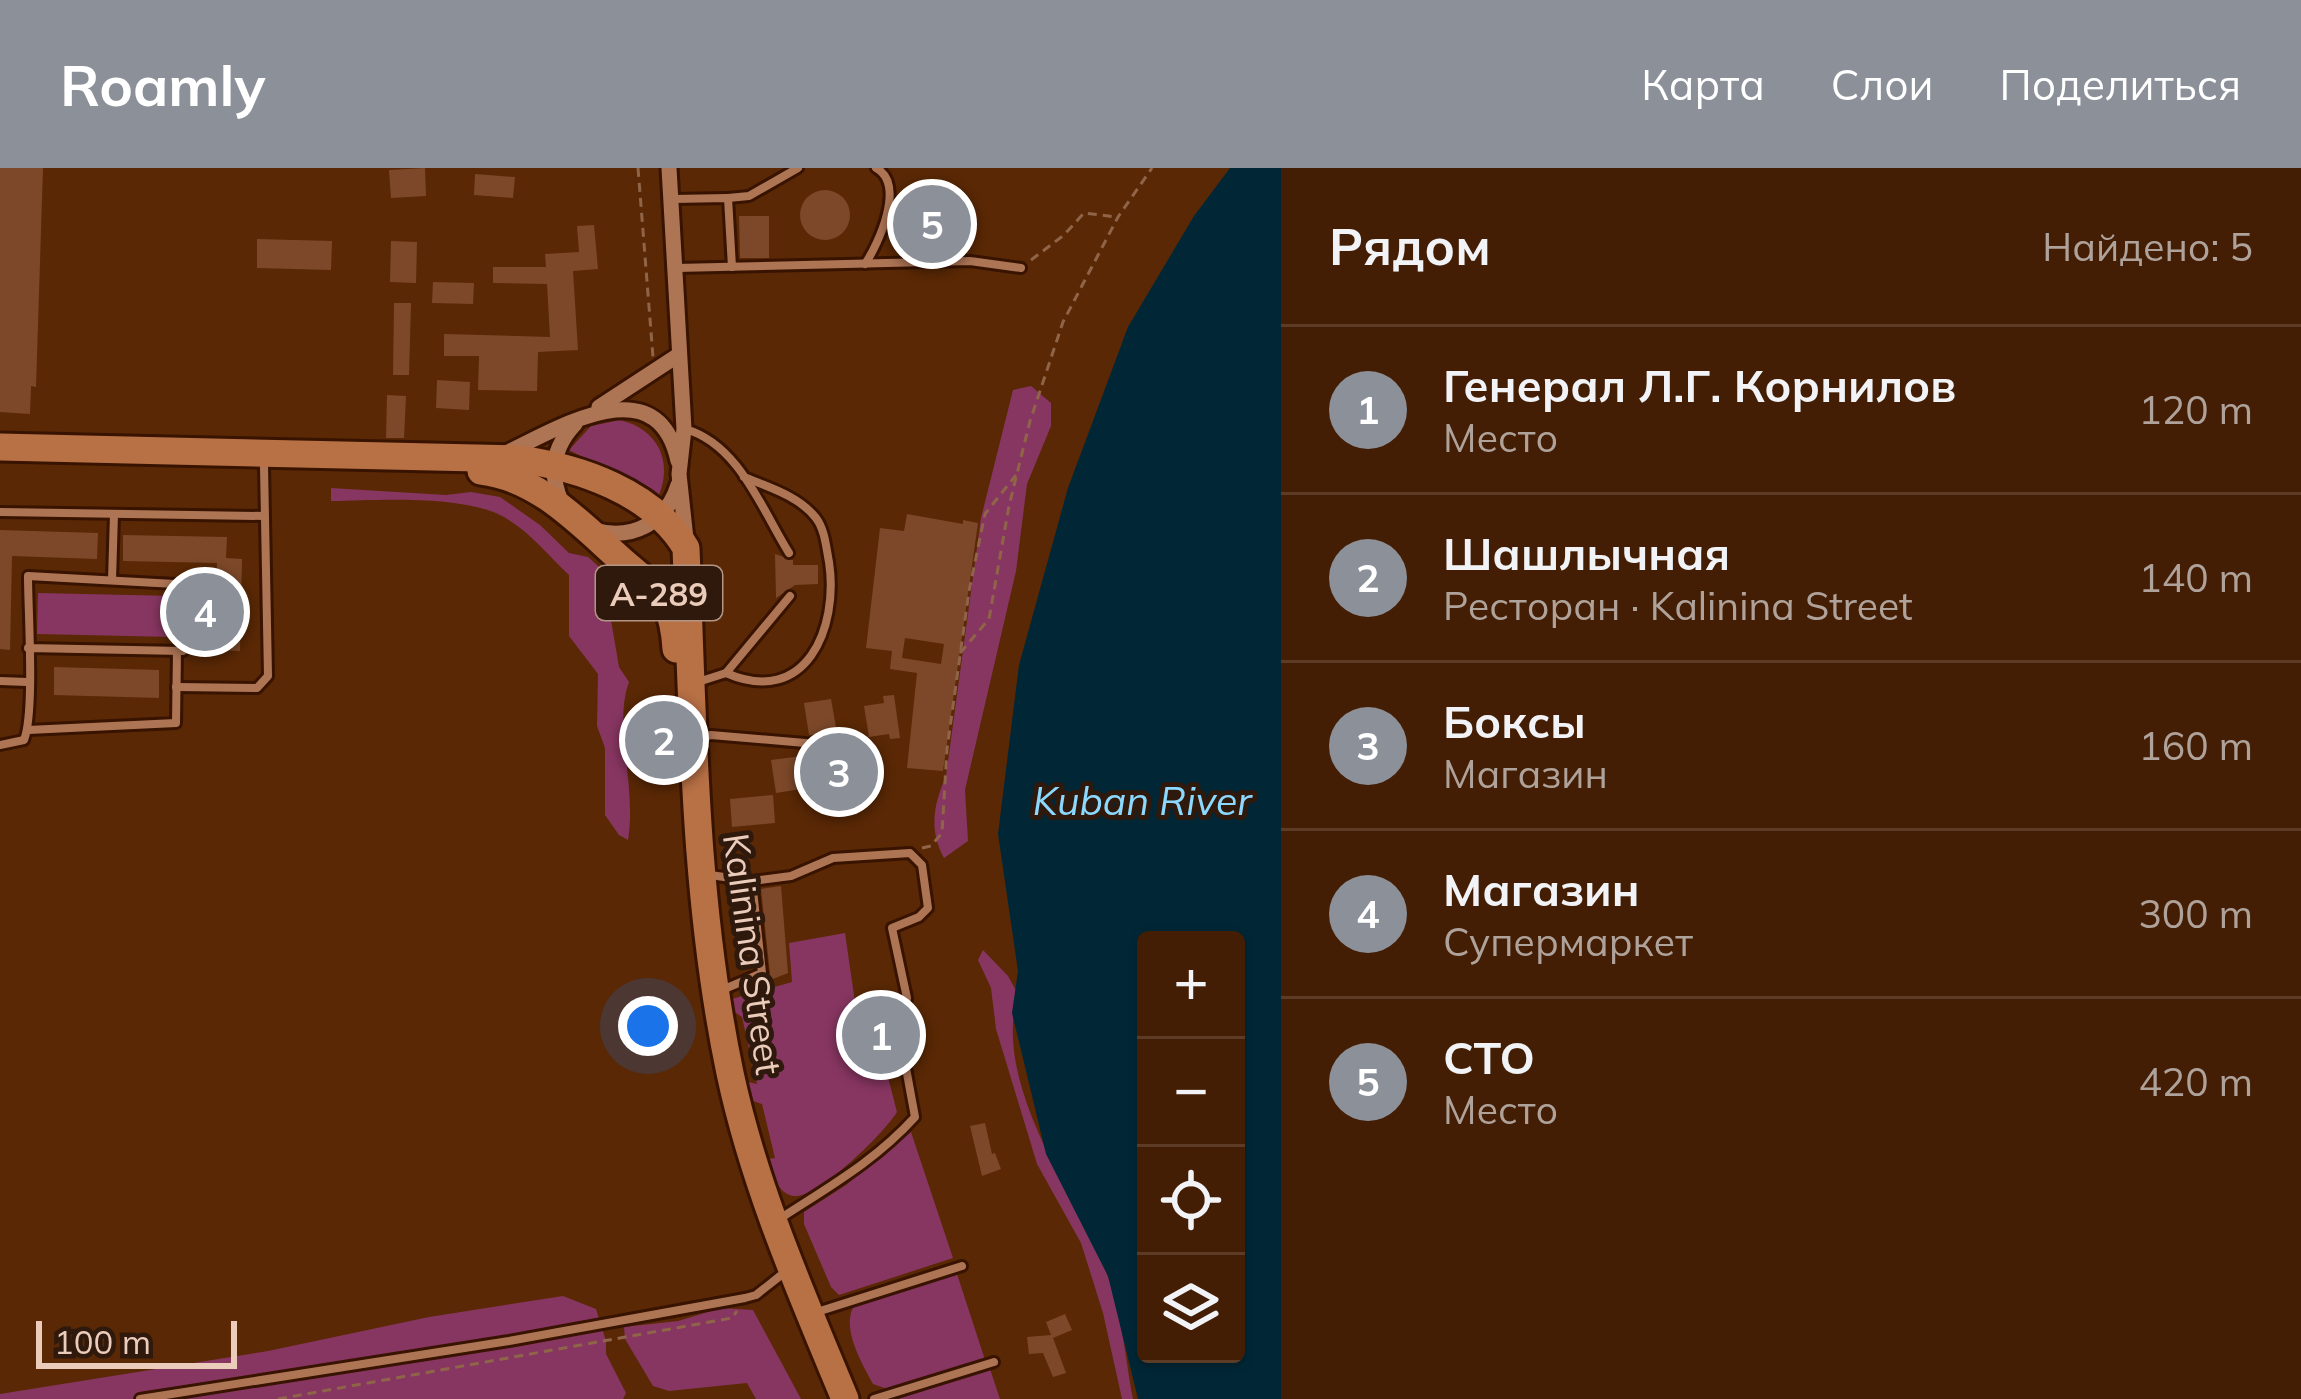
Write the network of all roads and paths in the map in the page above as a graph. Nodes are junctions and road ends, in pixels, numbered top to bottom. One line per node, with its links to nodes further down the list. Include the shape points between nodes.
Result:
1 (638, 168): 14 (path)
2 (668, 168): 7 (street, Kalinina Street)
3 (798, 168): 6 (lane, via 749,196)
4 (876, 168): 9 (lane, via 891,184 881,240)
5 (1152, 168): 8 (path)
6 (728, 197): 7 (lane); 10 (lane)
7 (672, 199): 11 (street, Kalinina Street)
8 (1118, 217): 12 (path, via 1084,212); 24 (path, via 1063,322)
9 (865, 264): 10 (lane); 12 (lane)
10 (732, 267): 11 (lane)
11 (675, 268): 13 (street, Kalinina Street)
12 (1021, 268)
13 (676, 356): 15 (street); 16 (street, Kalinina Street)
14 (653, 364)
15 (588, 416): 18 (street); 21 (street, via 567,433); 23 (street, А-289, via 620,409 648,417 671,441)
16 (684, 428): 23 (street, Kalinina Street); 25 (lane, via 718,445)
17 (0, 447): 20 (highway)
18 (494, 459): 20 (highway); 21 (highway)
19 (0, 460): 22 (highway)
20 (465, 464): 22 (highway); 30 (highway, Kalinina Street, via 519,480)
21 (554, 464): 28 (highway); 30 (street, А-289, via 556,488)
22 (264, 466): 29 (lane)
23 (679, 474): 28 (street); 31 (street, Kalinina Street / А-289)
24 (1017, 474): 37 (path, via 989,619); 37 (path, via 985,514)
25 (744, 477): 32 (lane); 38 (lane, via 790,496 816,518 834,595 827,629 796,671 772,684)
26 (0, 512): 27 (lane)
27 (114, 514): 29 (lane); 33 (lane)
28 (661, 515): 30 (street, via 628,533); 31 (highway)
29 (264, 516): 42 (lane, via 268,676 256,688)
30 (579, 520): 53 (highway, Kalinina Street / А-289, via 655,588 674,626 701,994 744,1179)
31 (686, 548): 41 (highway, Kalinina Street / А-289)
32 (789, 553)
33 (112, 580): 35 (lane, via 28,576); 36 (lane, via 184,588 189,645)
34 (790, 596): 38 (lane)
35 (28, 648): 36 (lane); 40 (lane)
36 (177, 650): 42 (lane)
37 (960, 653): 47 (path, via 942,832 931,846)
38 (727, 673): 41 (lane)
39 (0, 681): 40 (lane)
40 (27, 682): 43 (lane)
41 (691, 685): 44 (highway, Kalinina Street / А-289)
42 (176, 687): 43 (lane, via 176,723)
43 (28, 730): 46 (lane, via 24,740)
44 (694, 739): 45 (lane); 48 (highway, Kalinina Street / А-289)
45 (828, 745)
46 (0, 746)
47 (913, 849)
48 (702, 874): 49 (lane); 50 (highway, Kalinina Street / А-289)
49 (752, 881): 50 (lane, via 762,973); 51 (lane, via 833,858 910,853 922,865 928,908 892,928 907,998 901,1041 915,1117 851,1176)
50 (715, 992): 51 (highway, Kalinina Street / А-289, via 730,1076)
51 (775, 1222): 55 (highway, Kalinina Street / А-289)
52 (962, 1266): 55 (lane)
53 (780, 1276): 57 (lane, via 745,1298); 59 (highway, Kalinina Street / А-289)
54 (743, 1302): 58 (path, via 732,1318)
55 (810, 1315): 60 (highway, Kalinina Street / А-289)
56 (994, 1362): 61 (lane)
57 (140, 1399)
58 (278, 1399)
59 (829, 1399)
60 (844, 1399)
61 (874, 1399)

